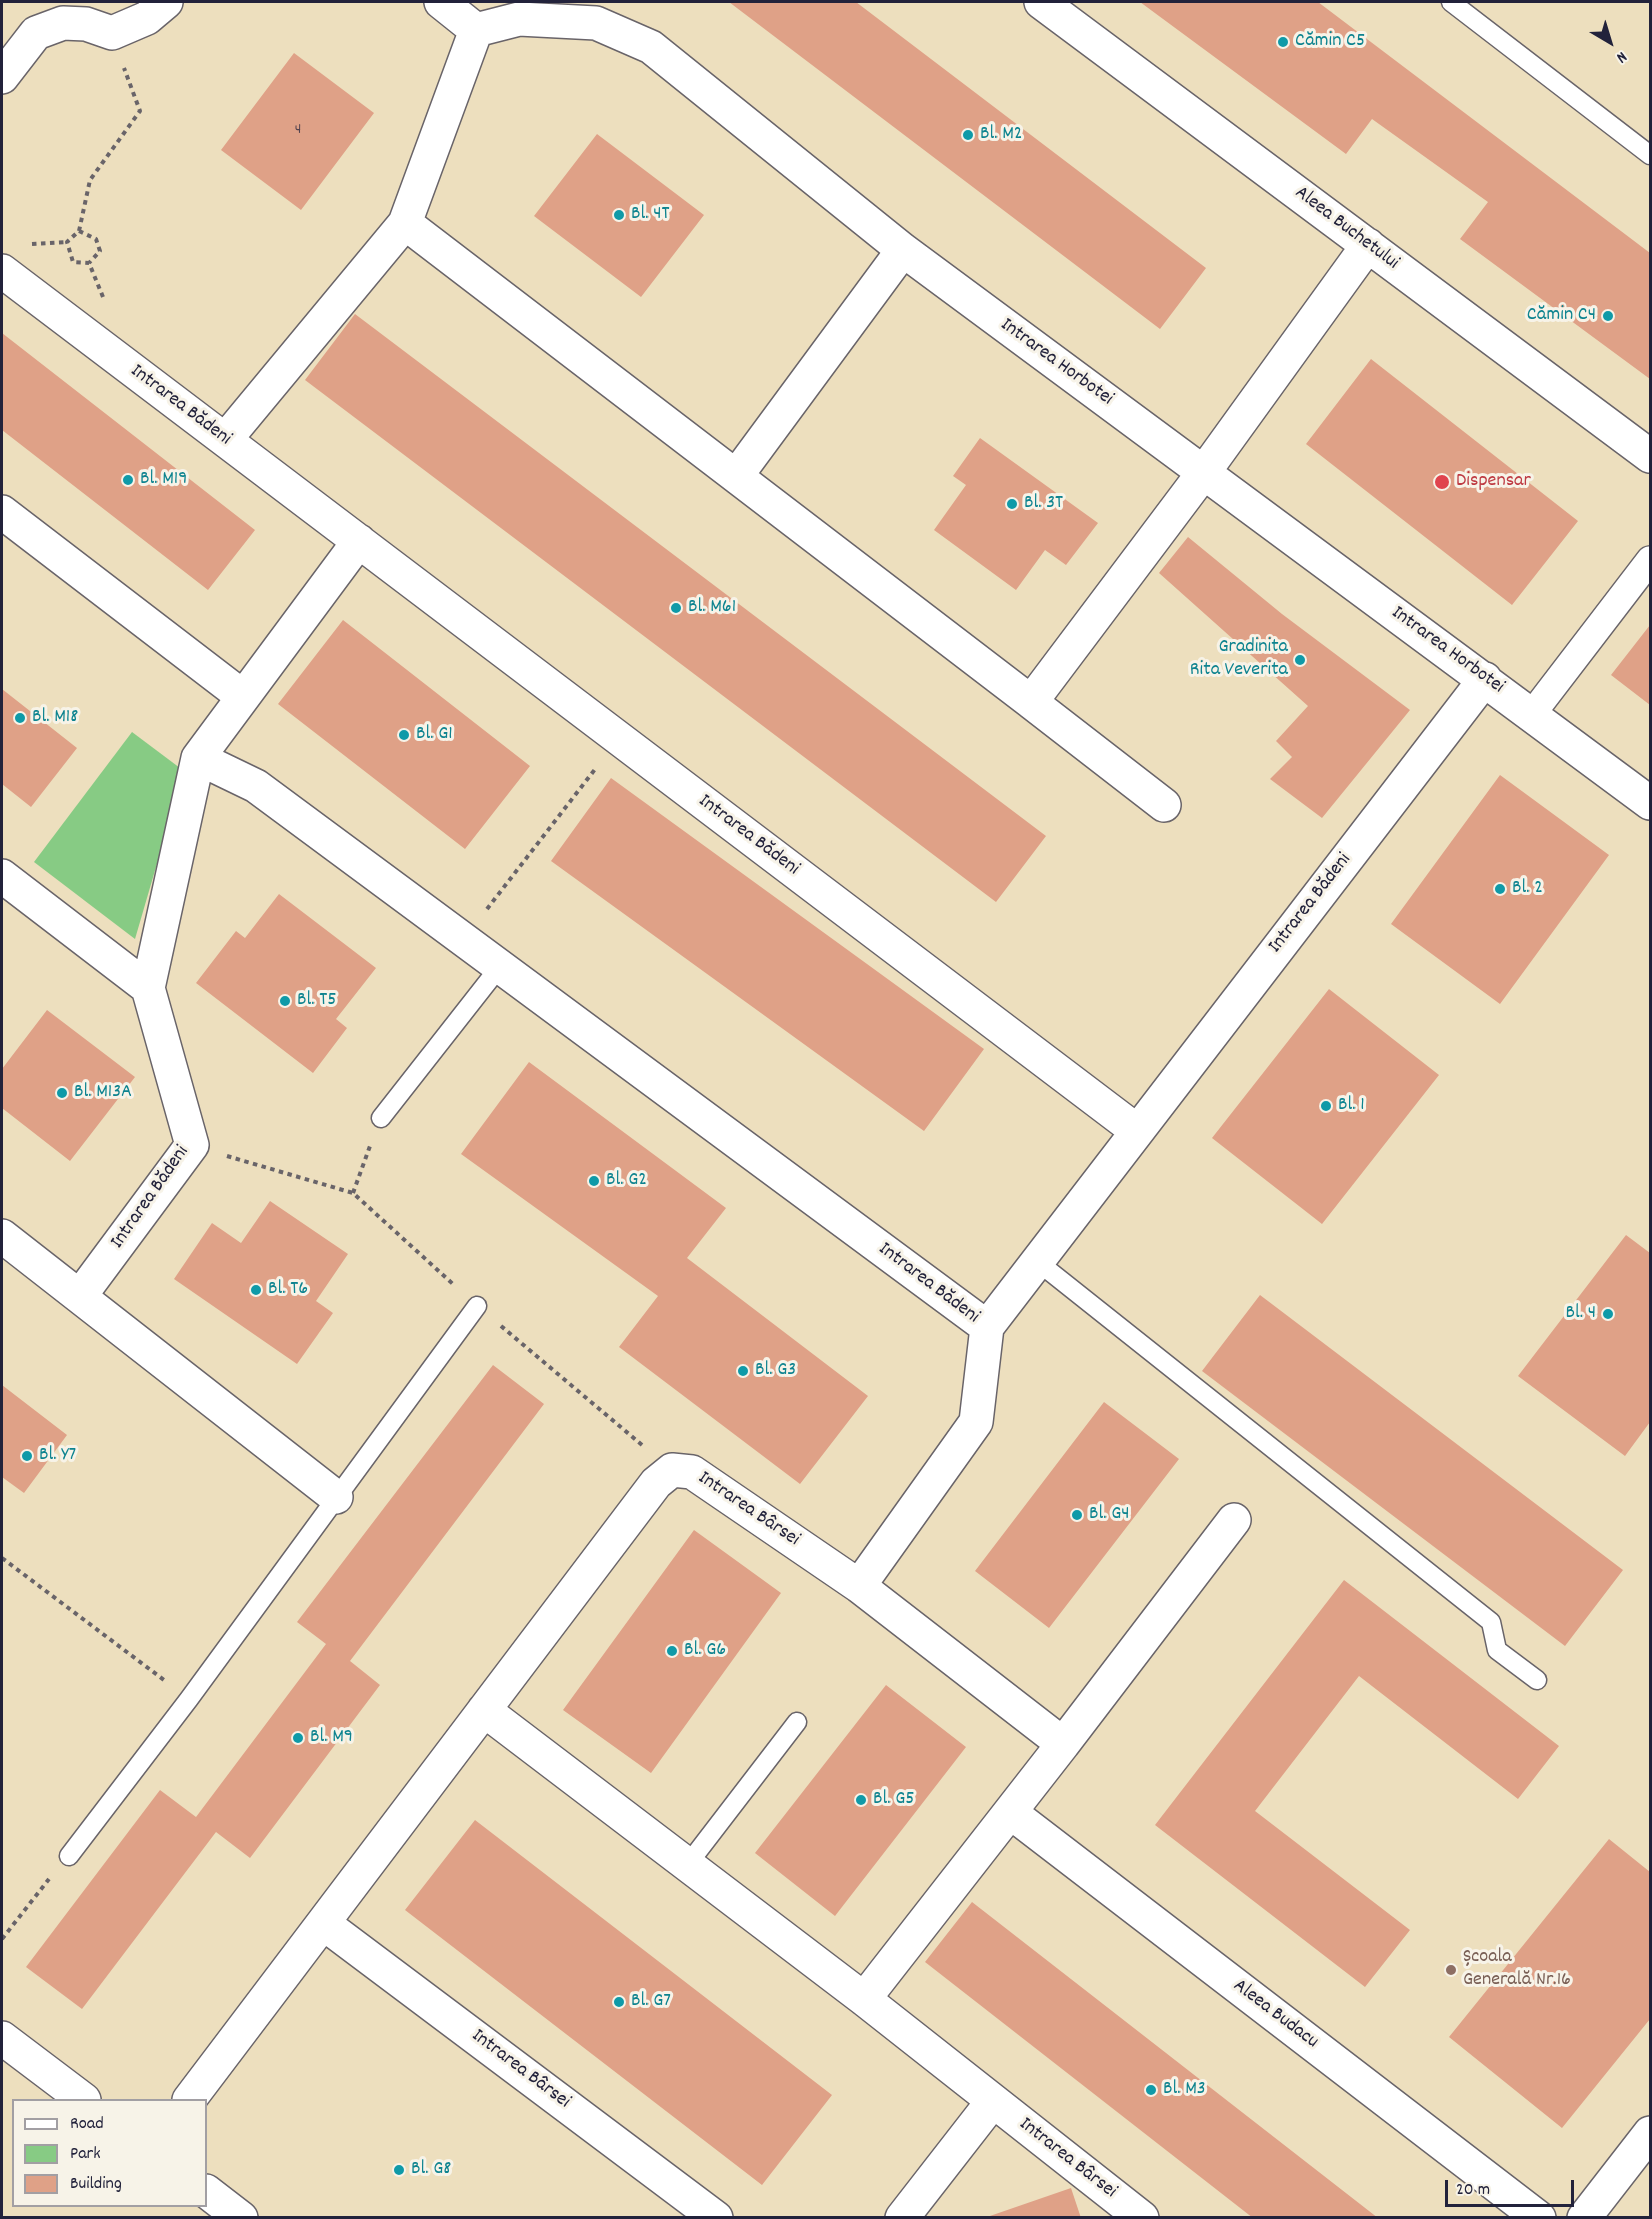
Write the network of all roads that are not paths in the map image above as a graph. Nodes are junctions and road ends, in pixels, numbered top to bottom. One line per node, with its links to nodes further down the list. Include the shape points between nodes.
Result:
1 (166, 2): 6 (street, via 147,18 112,33 86,24 63,23 36,33)
2 (441, 2): 5 (street)
3 (1041, 2): 9 (street, Aleea Buchetului)
4 (1451, 2): 7 (lane)
5 (476, 30): 8 (street); 10 (street, Intrarea Horbotei, via 519,19 596,23 651,47)
6 (2, 77)
7 (1650, 155)
8 (405, 223): 12 (street); 15 (street)
9 (1368, 245): 13 (street, Aleea Buchetului); 14 (street)
10 (903, 250): 14 (street, Intrarea Horbotei); 15 (street)
11 (2, 271): 12 (street, Intrarea Bădeni)
12 (225, 440): 17 (street, Intrarea Bădeni)
13 (1650, 456)
14 (1204, 472): 19 (street, Intrarea Horbotei); 21 (street)
15 (737, 475): 21 (street)
16 (2, 512): 20 (street)
17 (359, 541): 20 (street, Intrarea Bădeni); 30 (street, Intrarea Bădeni)
18 (1650, 560): 22 (street)
19 (1485, 679): 22 (street, Intrarea Horbotei); 30 (street, Intrarea Bădeni)
20 (242, 696): 23 (street, Intrarea Bădeni)
21 (1031, 702): 25 (street)
22 (1532, 714): 24 (street, Intrarea Horbotei)
23 (198, 758): 27 (street, Intrarea Bădeni, via 256,786); 28 (street, Intrarea Bădeni)
24 (1650, 804)
25 (1164, 805)
26 (2, 876): 28 (street)
27 (501, 965): 29 (lane); 35 (street, Intrarea Bădeni)
28 (147, 988): 33 (street, Intrarea Bădeni, via 192,1145)
29 (381, 1118)
30 (1137, 1131): 32 (street, Intrarea Bădeni)
31 (2, 1236): 33 (street)
32 (1038, 1262): 35 (street, Intrarea Bădeni); 39 (lane, via 1491,1622 1497,1650)
33 (80, 1296): 36 (street)
34 (477, 1306): 36 (lane)
35 (987, 1327): 38 (street, Intrarea Bădeni, via 976,1422)
36 (336, 1497): 44 (lane)
37 (1234, 1520): 42 (street)
38 (859, 1586): 40 (street, Intrarea Bârsei, via 692,1472 672,1470 656,1483); 42 (street, Intrarea Bârsei)
39 (1537, 1680)
40 (484, 1710): 45 (street, Intrarea Bârsei); 46 (street, Intrarea Bârsei)
41 (797, 1722): 45 (lane)
42 (1063, 1744): 43 (street)
43 (1010, 1812): 47 (street); 58 (street, Aleea Budacu)
44 (69, 1856)
45 (688, 1864): 47 (street, Intrarea Bârsei)
46 (323, 1923): 50 (street, Intrarea Bârsei); 55 (street, Intrarea Bârsei)
47 (864, 1999): 51 (street, Intrarea Bârsei)
48 (2, 2038): 49 (street)
49 (83, 2099)
50 (190, 2099)
51 (993, 2101): 56 (street); 57 (street, Intrarea Bârsei)
52 (1650, 2133): 59 (street)
53 (207, 2192): 54 (street)
54 (241, 2217)
55 (716, 2217)
56 (902, 2217)
57 (1142, 2217)
58 (1539, 2217)
59 (1584, 2217)

